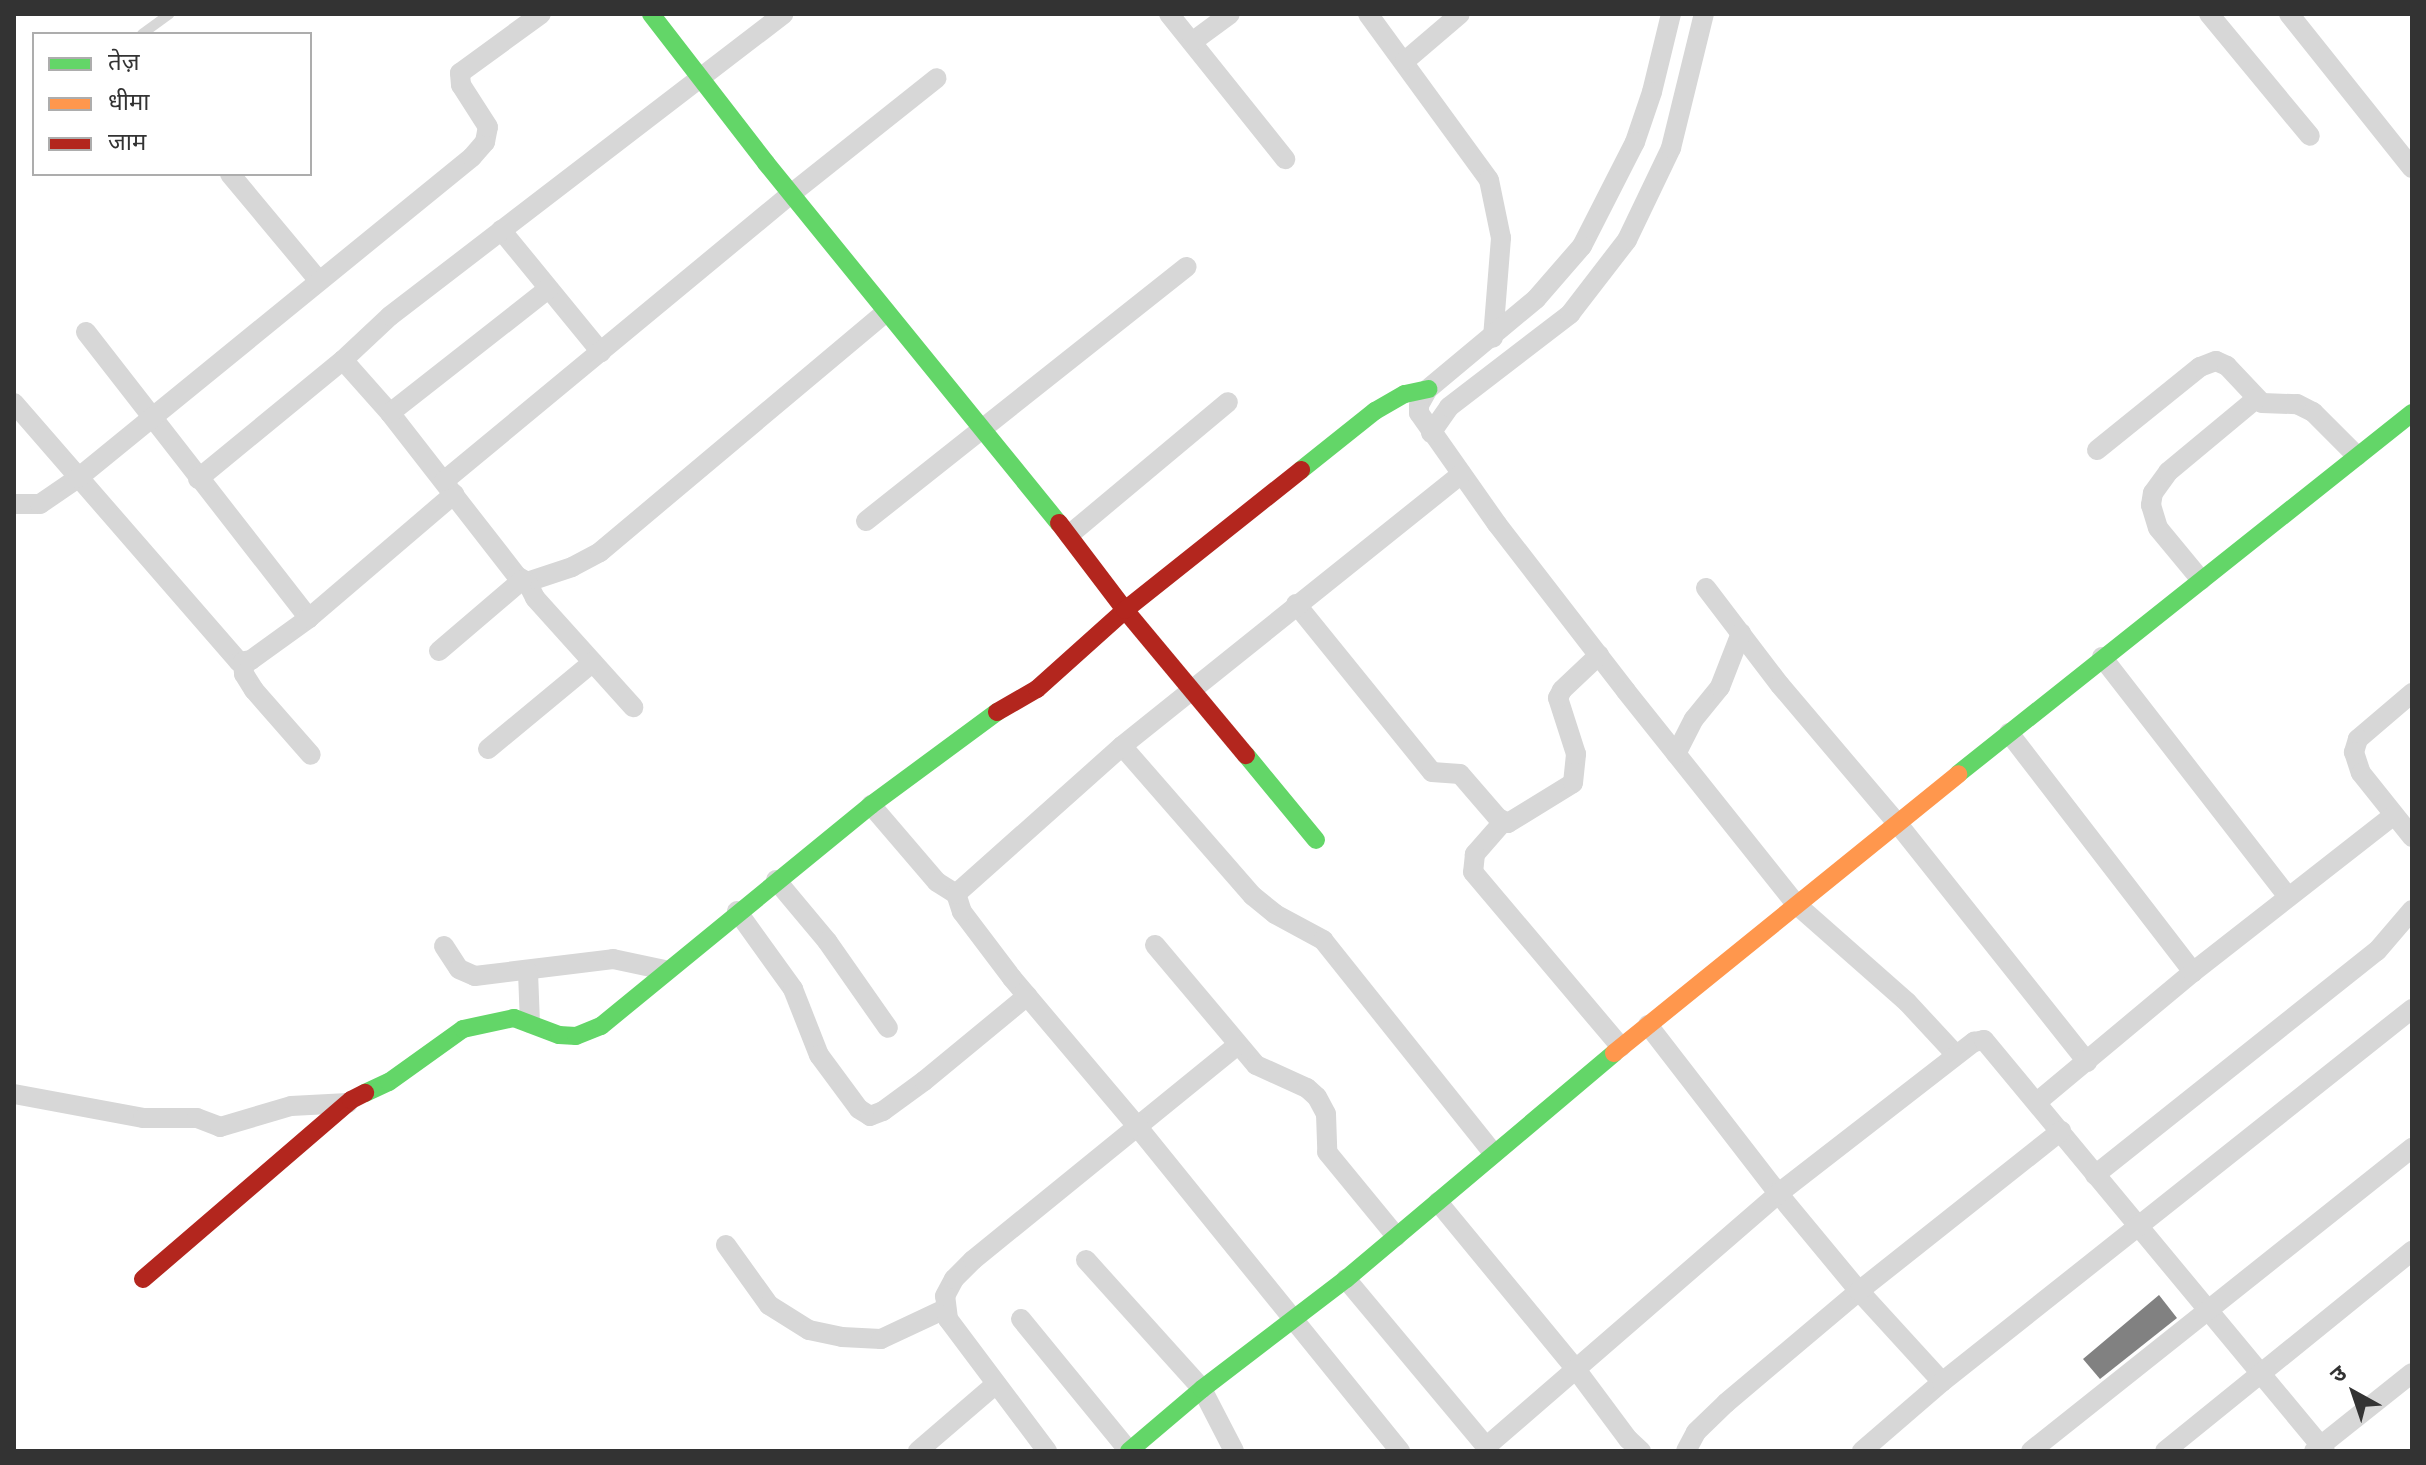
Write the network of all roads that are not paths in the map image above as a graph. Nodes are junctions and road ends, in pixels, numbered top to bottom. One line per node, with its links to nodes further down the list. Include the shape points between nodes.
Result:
1 (170, 14): 13 (lane)
2 (541, 14): 25 (street, via 460,73 461,85 488,127 480,149)
3 (651, 14): 16 (street)
4 (783, 14): 16 (street)
5 (1169, 14): 14 (street)
6 (1230, 14): 14 (street)
7 (1368, 14): 15 (street)
8 (1460, 14): 15 (street)
9 (1671, 14): 29 (street, via 1652,92 1611,194 1568,264)
10 (1704, 14): 40 (street, via 1671,148 1627,240 1570,314 1449,407)
11 (2209, 14): 18 (street)
12 (2289, 14): 20 (street)
13 (145, 32)
14 (1192, 42): 19 (street)
15 (1405, 61): 29 (street, via 1495,194 1501,238)
16 (699, 77): 22 (street); 23 (street)
17 (937, 78): 22 (street)
18 (2310, 136)
19 (1285, 159)
20 (2412, 168)
21 (232, 176): 25 (street)
22 (791, 194): 27 (street); 30 (street)
23 (501, 230): 26 (street); 31 (street, via 390,316)
24 (1186, 267): 39 (street)
25 (319, 281): 38 (street)
26 (548, 289): 30 (street); 36 (street)
27 (886, 312): 39 (street); 51 (street, via 600,552 572,567)
28 (86, 332): 38 (street)
29 (1493, 338): 32 (street)
30 (601, 352): 46 (street)
31 (343, 360): 36 (street); 45 (street)
32 (1428, 389): 40 (street, via 1419,413); 54 (street, via 1405,394 1375,411)
33 (2256, 399): 41 (street, via 2227,366 2207,363); 42 (street, via 2304,406); 50 (street, via 2168,472 2153,493 2152,517)
34 (1228, 402): 49 (street)
35 (14, 403): 44 (street)
36 (390, 413): 46 (street)
37 (2412, 413): 42 (street)
38 (151, 417): 44 (street); 45 (street)
39 (983, 428): 48 (street); 49 (street)
40 (1431, 433): 43 (street)
41 (2097, 450)
42 (2357, 456): 50 (street)
43 (1461, 474): 53 (street); 58 (street)
44 (78, 478): 47 (street, via 40,504); 60 (street, via 234,659)
45 (198, 479): 55 (street)
46 (449, 488): 51 (street); 55 (street)
47 (14, 504)
48 (866, 521)
49 (1069, 535): 54 (street)
50 (2201, 580): 59 (street)
51 (524, 581): 57 (street); 61 (street)
52 (1706, 588): 56 (street)
53 (1296, 604): 62 (street); 72 (street, via 1432,772 1460,774)
54 (1125, 610): 62 (street); 70 (street, via 1037,689 976,724)
55 (309, 618): 60 (street)
56 (1741, 633): 68 (street, via 1720,687 1694,719); 73 (street)
57 (439, 651)
58 (1599, 655): 68 (street); 72 (street, via 1558,698 1576,754 1573,783)
59 (2102, 657): 65 (street); 78 (street)
60 (243, 662): 69 (street, via 247,681)
61 (593, 662): 64 (street); 67 (street)
62 (1192, 689): 66 (street); 75 (street)
63 (2412, 693): 71 (street, via 2355,747 2361,773)
64 (633, 707)
65 (2009, 733): 73 (street); 86 (street)
66 (1122, 746): 77 (street); 102 (street, via 1253,896 1323,940)
67 (488, 749)
68 (1676, 754): 79 (street)
69 (311, 755)
70 (871, 805): 76 (street); 77 (street, via 937,882)
71 (2393, 816): 74 (street); 78 (street)
72 (1503, 822): 93 (street, via 1475,854 1473,872)
73 (1898, 824): 79 (street); 95 (street)
74 (2412, 837)
75 (1316, 840)
76 (776, 880): 81 (street); 91 (street)
77 (956, 894): 87 (street, via 962,912)
78 (2288, 897): 86 (street)
79 (1797, 905): 90 (street); 94 (street, via 1907,1002)
80 (2412, 910): 103 (street, via 2377,951)
81 (737, 911): 84 (street); 87 (street, via 793,989 819,1055 870,1116 936,1072)
82 (1155, 945): 92 (street)
83 (444, 946): 85 (street, via 465,974)
84 (665, 970): 85 (street, via 613,959); 89 (street, via 590,1032 559,1035)
85 (528, 972): 89 (street)
86 (2193, 972): 95 (street)
87 (1027, 996): 99 (street)
88 (2412, 1009): 106 (street)
89 (530, 1023): 98 (street, via 514,1018 474,1025)
90 (1648, 1025): 93 (street); 104 (street)
91 (888, 1028)
92 (1238, 1045): 99 (street); 107 (street, via 1265,1071 1317,1097 1326,1114 1327,1152)
93 (1621, 1047): 102 (street)
94 (1956, 1055): 97 (street, via 1984,1040); 104 (street)
95 (2087, 1062): 97 (street)
96 (14, 1094): 98 (street, via 130,1116 197,1118 220,1127 291,1106)
97 (2037, 1102): 100 (street)
98 (348, 1103): 111 (street)
99 (1137, 1126): 114 (street, via 973,1260 949,1287); 117 (street)
100 (2061, 1131): 103 (street); 113 (street)
101 (2412, 1148): 115 (street)
102 (1493, 1153): 105 (street)
103 (2095, 1175): 106 (street)
104 (1779, 1193): 113 (street); 118 (street)
105 (1438, 1202): 107 (street); 118 (street)
106 (2140, 1226): 115 (street); 121 (street)
107 (1396, 1236): 112 (street)
108 (726, 1245): 114 (street, via 769,1305 809,1330 881,1339)
109 (2412, 1251): 119 (street)
110 (1086, 1260): 123 (street)
111 (143, 1279)
112 (1346, 1279): 117 (street); 124 (street)
113 (1859, 1291): 121 (street); 132 (street, via 1726,1403 1696,1432)
114 (945, 1309): 122 (street)
115 (2208, 1311): 119 (street); 134 (street)
116 (1021, 1319): 128 (street)
117 (1296, 1319): 123 (street); 130 (street)
118 (1575, 1368): 124 (street); 131 (street)
119 (2262, 1372): 125 (street); 135 (street)
120 (2412, 1373): 125 (street)
121 (1942, 1382): 133 (street)
122 (996, 1384): 126 (street); 127 (street)
123 (1202, 1389): 128 (street); 129 (street)
124 (1488, 1449)
125 (2320, 1449)
126 (918, 1451)
127 (1047, 1451)
128 (1129, 1451)
129 (1234, 1451)
130 (1400, 1451)
131 (1641, 1451)
132 (1686, 1451)
133 (1862, 1451)
134 (2031, 1451)
135 (2165, 1451)

